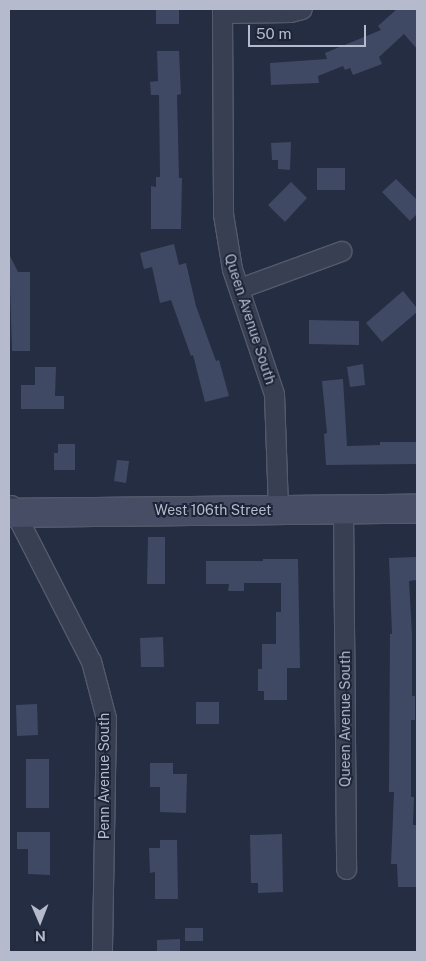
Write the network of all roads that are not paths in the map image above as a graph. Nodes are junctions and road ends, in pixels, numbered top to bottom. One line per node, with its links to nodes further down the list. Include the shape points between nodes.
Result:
1 (302, 9): 2 (street, via 290,12)
2 (222, 11): 4 (street, Queen Avenue South, via 223,214 232,269)
3 (341, 251): 4 (street)
4 (240, 288): 7 (street, Queen Avenue South, via 274,394)
5 (11, 509): 7 (street, West 106th Street); 10 (street, Penn Avenue South, via 91,661 106,718)
6 (417, 509): 8 (street, West 106th Street)
7 (278, 510): 8 (street, West 106th Street)
8 (343, 510): 9 (street, Queen Avenue South)
9 (346, 869)
10 (102, 952)

